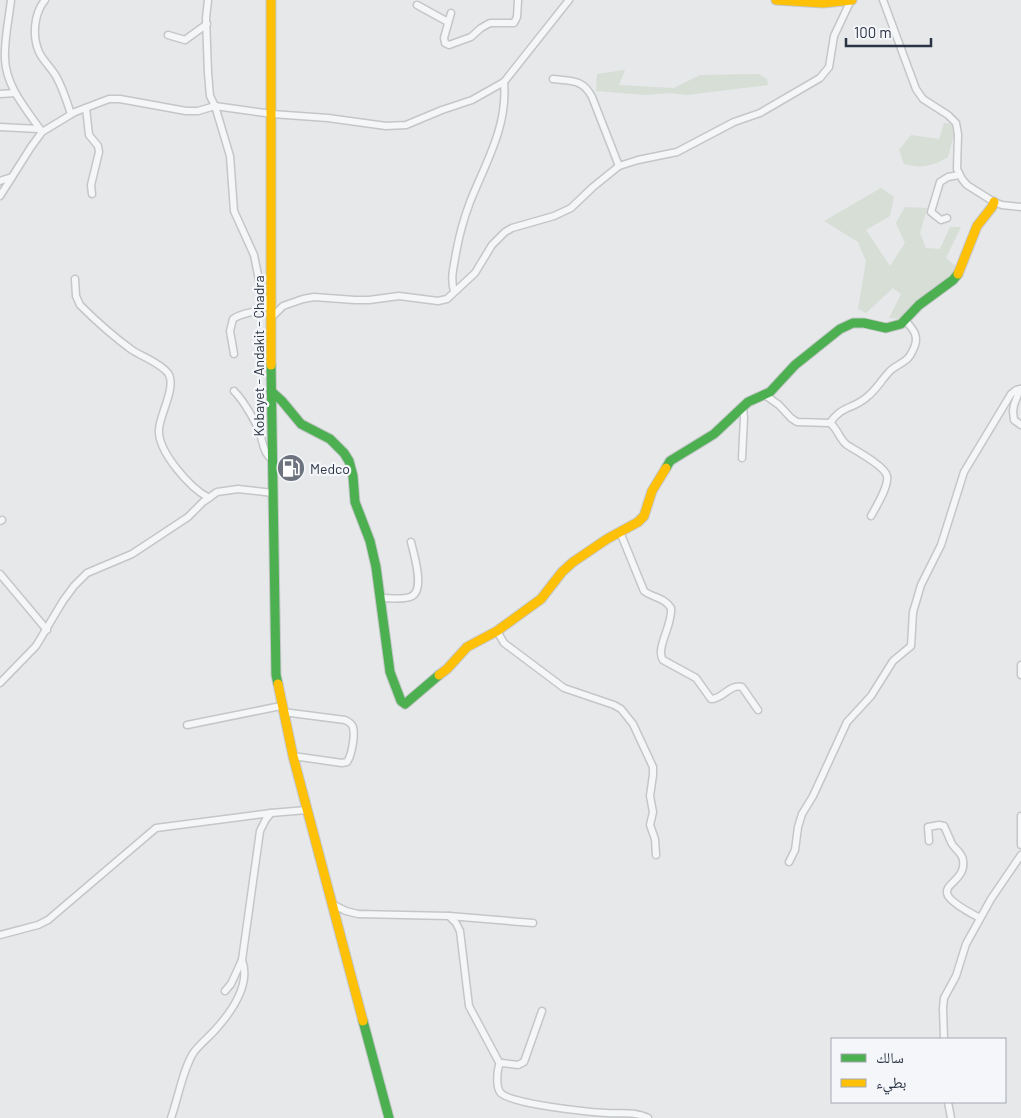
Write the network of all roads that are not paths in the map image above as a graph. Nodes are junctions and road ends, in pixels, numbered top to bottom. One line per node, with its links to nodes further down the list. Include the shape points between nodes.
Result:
1 (11, 0): 18 (street, via 5,58)
2 (45, 0): 22 (street, via 36,16 39,52 61,84)
3 (208, 0): 14 (street)
4 (271, 0): 23 (main road, Kobayet - Andakit - Chadra)
5 (518, 0): 13 (street, via 514,23 490,23 471,37 446,45)
6 (569, 0): 17 (street)
7 (776, 0): 10 (main road)
8 (851, 0): 10 (main road); 26 (street, via 834,36 829,67 820,78 760,113 734,122 677,152)
9 (883, 0): 27 (street, via 916,89 956,123)
10 (807, 1)
11 (417, 4): 13 (street)
12 (450, 14): 13 (street)
13 (448, 22)
14 (206, 24): 15 (street, via 185,40); 20 (street, via 209,88)
15 (168, 35)
16 (553, 79): 26 (street, via 579,83 586,88)
17 (504, 82): 23 (street, via 472,100 406,125 386,126); 36 (street, via 505,103 499,133 461,230 452,278)
18 (15, 93): 19 (street); 25 (street)
19 (0, 94)
20 (215, 106): 21 (street, via 198,112 111,99); 23 (street); 37 (street, via 230,156 234,212 254,255 262,295)
21 (86, 108): 22 (street); 30 (street, via 89,135 99,152)
22 (71, 114): 25 (street)
23 (272, 114): 37 (main road, Kobayet - Andakit - Chadra)
24 (0, 127): 25 (street)
25 (40, 130): 28 (street)
26 (619, 166): 36 (street, via 571,208 505,232 492,245 475,273)
27 (959, 175): 32 (street, via 974,191); 34 (street, via 940,182 933,204 931,212 941,220)
28 (12, 177): 29 (street); 31 (street)
29 (0, 181)
30 (92, 194)
31 (0, 196)
32 (994, 202): 33 (street); 38 (main road, via 976,226 958,274 919,304)
33 (1021, 207)
34 (947, 218)
35 (75, 279): 50 (street, via 80,305 131,349 169,375 170,385 159,427 161,440 183,478)
36 (454, 291): 37 (street, via 442,301 408,297 369,300 314,297)
37 (271, 310): 39 (street, via 261,309 232,319 230,331); 42 (main road, Kobayet - Andakit - Chadra)
38 (905, 320): 43 (main road, via 886,328 858,322 846,325 795,365); 45 (street, via 917,337 909,357 889,372 870,395 840,411)
39 (234, 354)
40 (1020, 388): 46 (street, via 1012,411 1014,420); 72 (street, via 1011,394 964,472 941,545 921,585 912,622 911,646 893,661 848,722 800,820 795,850)
41 (234, 391): 48 (street, via 259,430 266,454)
42 (271, 391): 48 (main road, Kobayet - Andakit - Chadra); 55 (main road, via 301,424 330,439 349,460 354,502 370,541)
43 (765, 395): 44 (main road); 45 (street, via 797,422)
44 (743, 407): 47 (street); 52 (main road, via 714,434 670,460 652,491 642,519)
45 (830, 423): 51 (street, via 845,443 886,473 886,483)
46 (1021, 425)
47 (742, 458)
48 (272, 460): 49 (main road, Kobayet - Andakit - Chadra)
49 (274, 494): 50 (street, via 233,489 217,492); 61 (main road, Kobayet - Andakit - Chadra, via 276,675)
50 (209, 498): 56 (street, via 188,517 132,554 87,573 74,586)
51 (871, 516)
52 (620, 532): 57 (main road, via 573,562 541,599); 62 (street, via 644,591 662,598 671,608 660,652 662,660 696,678 711,700 732,688 742,687)
53 (411, 542): 55 (street, via 418,590 408,598)
54 (0, 574): 56 (street)
55 (381, 598): 57 (main road, via 390,672 404,704 447,669 467,647)
56 (46, 630): 60 (street, via 36,646)
57 (497, 631): 70 (street, via 504,643 564,688 614,705 630,719 653,767 650,825 656,839)
58 (1021, 665): 59 (street)
59 (1021, 675)
60 (0, 683)
61 (282, 709): 63 (street); 64 (main road, Kobayet - Andakit - Chadra); 64 (street, via 344,720 353,728 352,754 347,762)
62 (758, 710)
63 (186, 725)
64 (292, 756): 65 (main road, Kobayet - Andakit - Chadra)
65 (306, 810): 66 (street); 73 (main road, Kobayet - Andakit - Chadra)
66 (271, 813): 77 (street, via 156,828 48,920); 78 (street, via 260,831)
67 (1021, 816): 69 (street)
68 (929, 840): 75 (street, via 928,827 944,826 963,859 963,867 946,892 947,896)
69 (1021, 846)
70 (656, 855)
71 (1021, 855): 75 (street)
72 (789, 862)
73 (332, 904): 74 (street, via 358,914); 85 (main road, Kobayet - Andakit - Chadra)
74 (449, 916): 76 (street); 82 (street, via 460,931 469,1006)
75 (980, 918): 81 (street, via 944,998)
76 (532, 923)
77 (0, 936)
78 (242, 960): 79 (street, via 230,986); 84 (street, via 245,972 242,989 224,1018 194,1052)
79 (224, 991)
80 (542, 1011): 82 (street, via 524,1062)
81 (944, 1038)
82 (500, 1064): 86 (street, via 498,1088 505,1096 533,1104)
83 (948, 1103): 87 (street)
84 (171, 1118)
85 (389, 1118)
86 (648, 1118)
87 (951, 1118)

